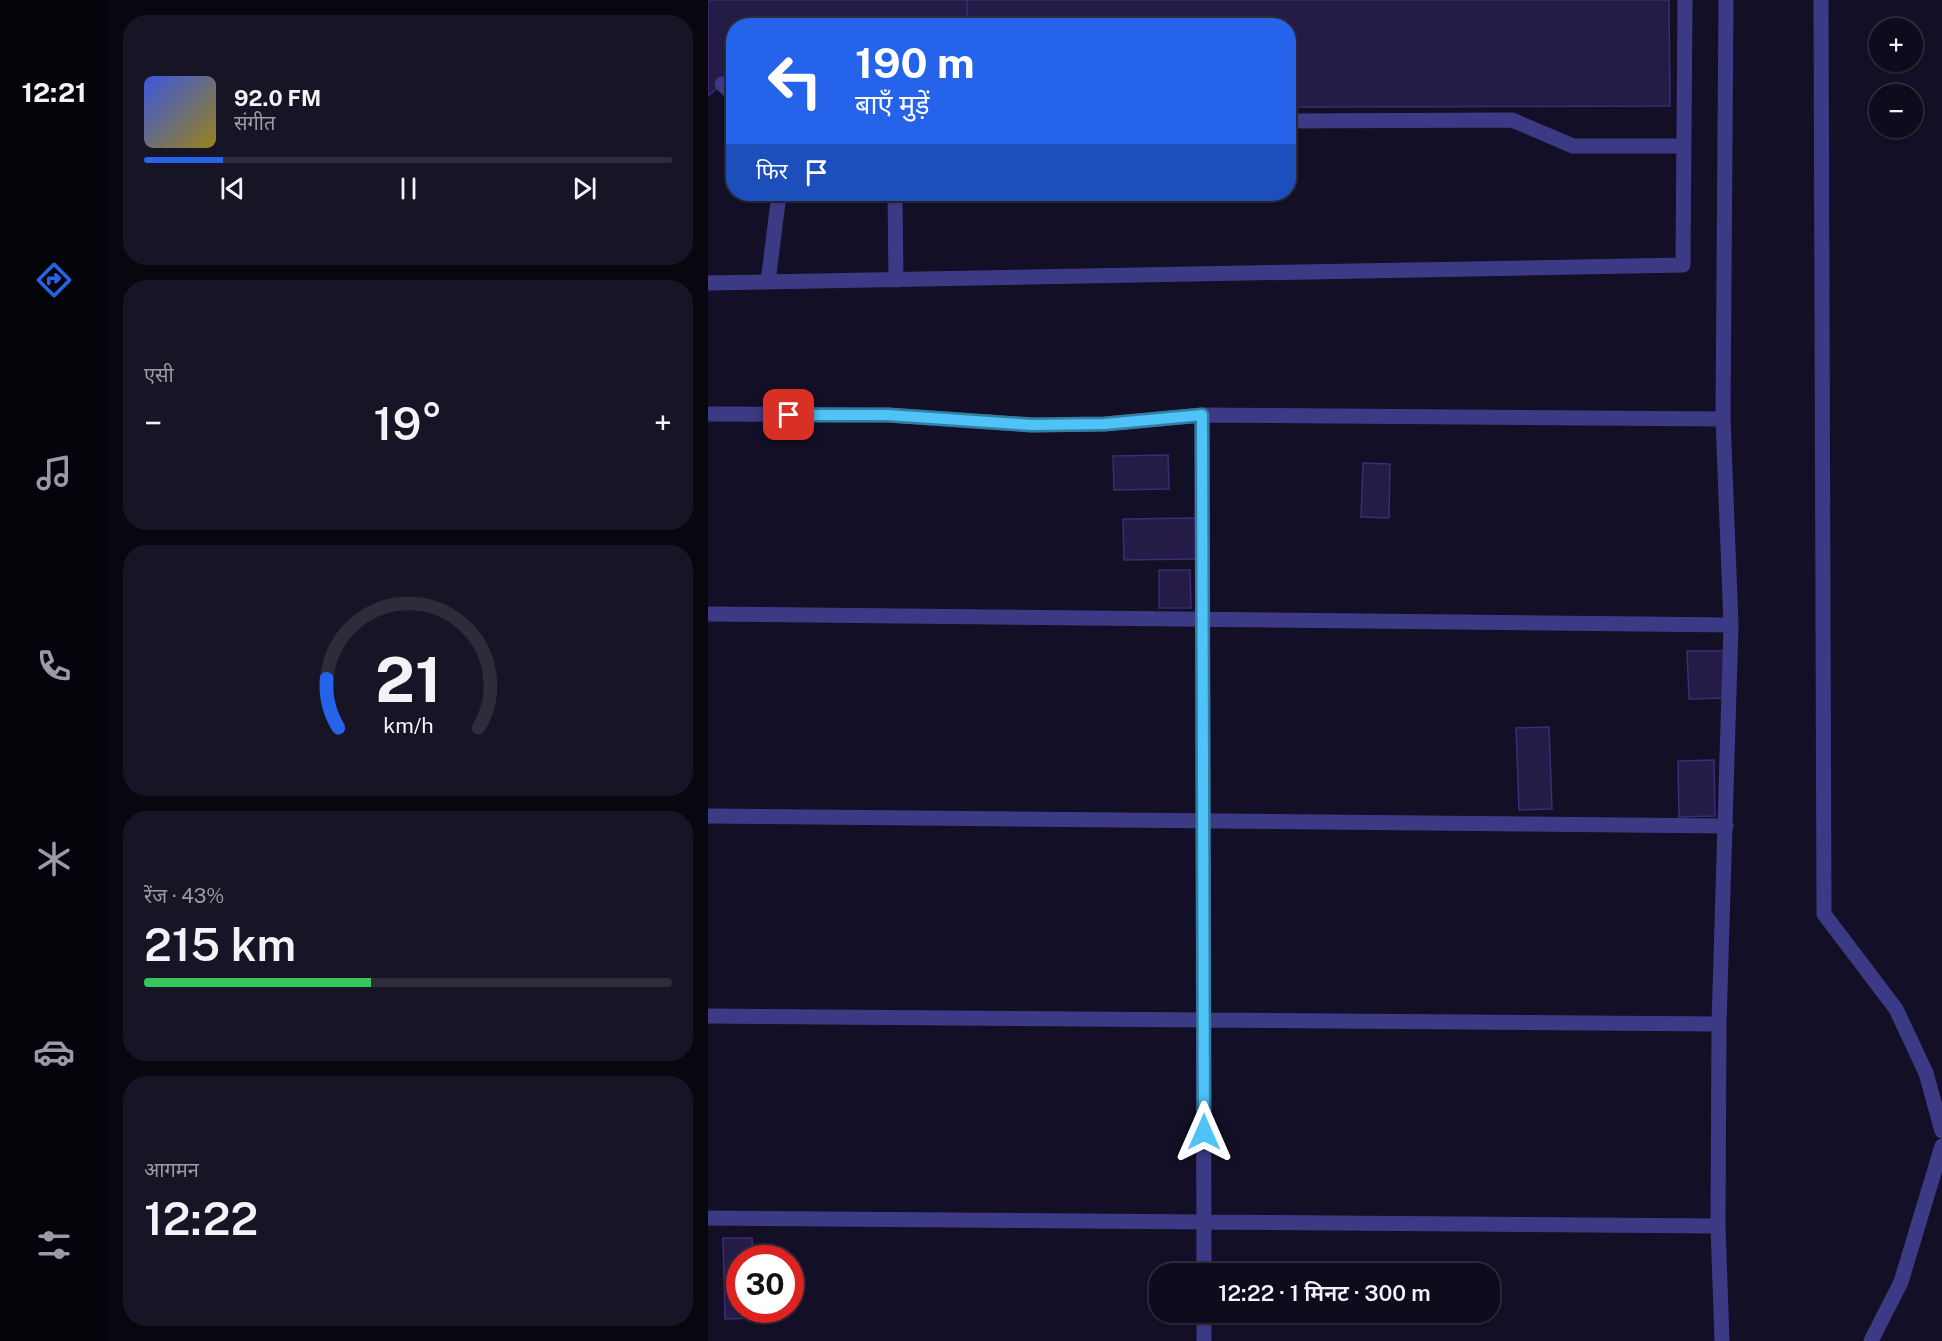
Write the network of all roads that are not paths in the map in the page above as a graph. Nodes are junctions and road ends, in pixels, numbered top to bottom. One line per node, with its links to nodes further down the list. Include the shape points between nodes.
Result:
1 (1685, 0): 7 (street)
2 (1726, 0): 15 (street)
3 (1821, 0): 25 (street, via 1824,914 1896,1009 1926,1073)
4 (722, 84): 5 (street)
5 (726, 88)
6 (1296, 121): 7 (street, via 1512,120 1573,146)
7 (1684, 146): 10 (street, via 1683,265)
8 (778, 201): 11 (street)
9 (895, 201): 10 (street)
10 (896, 280): 11 (street)
11 (768, 282): 12 (street)
12 (708, 283)
13 (708, 414): 14 (street, via 888,415 1032,425 1105,424)
14 (1202, 415): 15 (street); 17 (street)
15 (1723, 419): 18 (street)
16 (708, 614): 17 (street)
17 (1202, 619): 18 (street); 20 (street)
18 (1731, 625): 21 (street)
19 (708, 816): 20 (street)
20 (1203, 820): 21 (street); 23 (street)
21 (1726, 825): 24 (street)
22 (708, 1016): 23 (street)
23 (1203, 1020): 24 (street); 28 (street)
24 (1719, 1024): 29 (street)
25 (1942, 1131)
26 (1942, 1146): 34 (street, via 1901,1282)
27 (708, 1218): 28 (street)
28 (1204, 1222): 29 (street); 30 (street)
29 (1718, 1226): 33 (street)
30 (1204, 1263)
31 (1204, 1323): 32 (street)
32 (1204, 1341)
33 (1722, 1341)
34 (1871, 1341)

